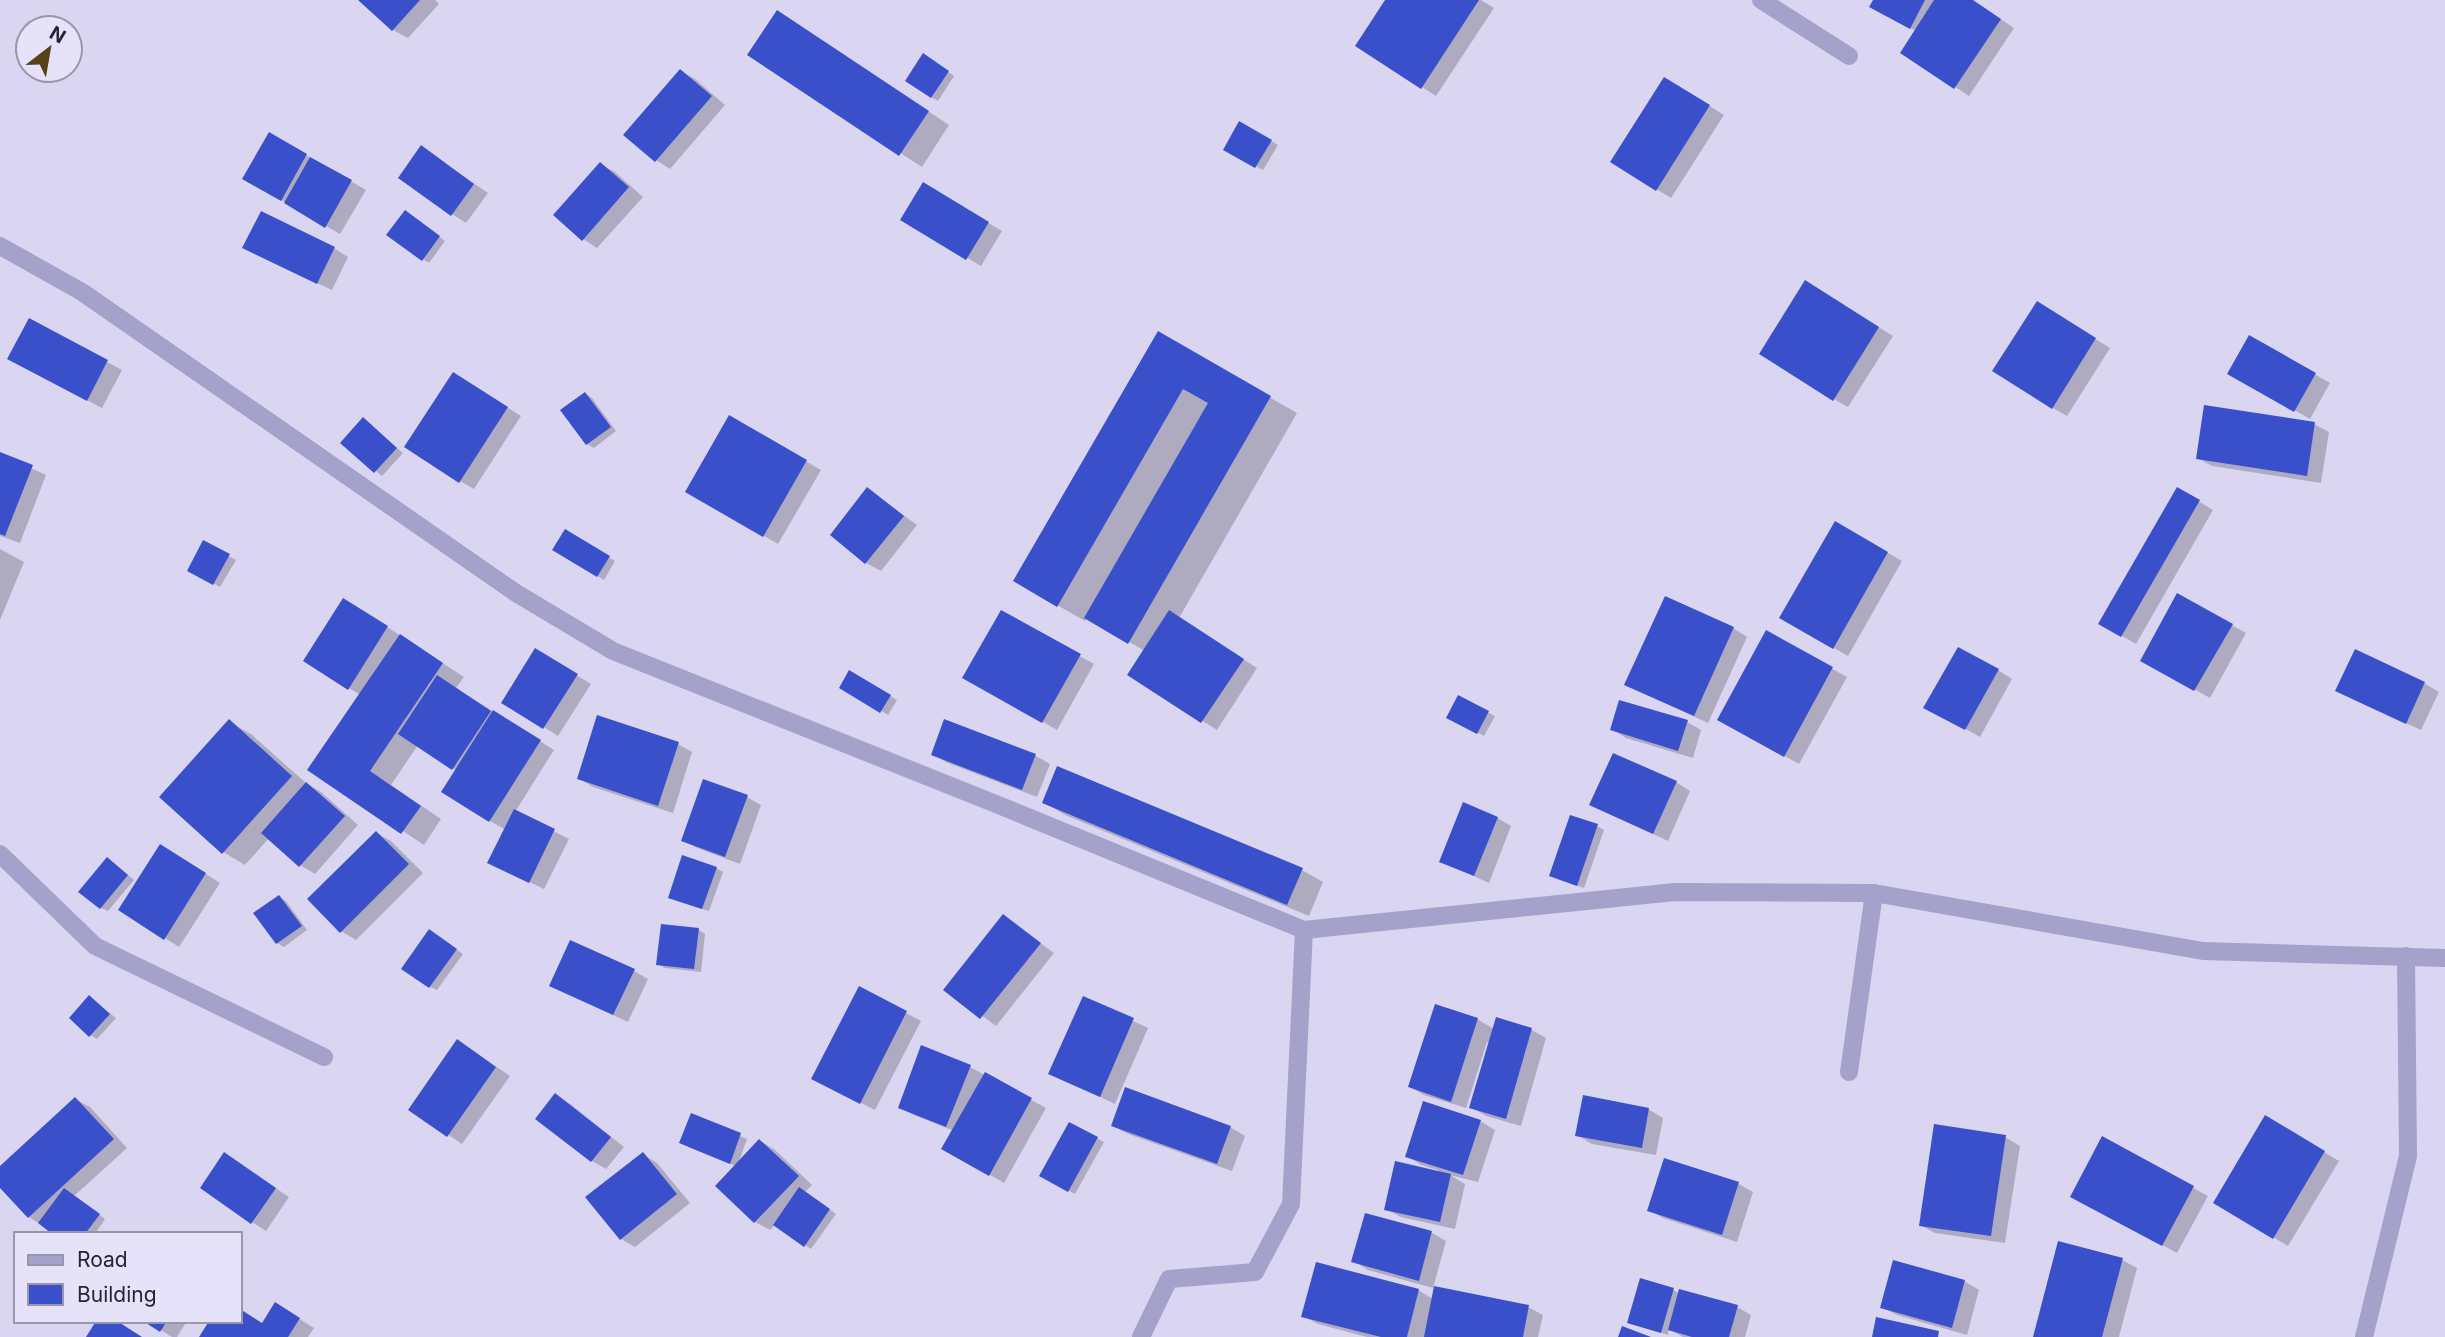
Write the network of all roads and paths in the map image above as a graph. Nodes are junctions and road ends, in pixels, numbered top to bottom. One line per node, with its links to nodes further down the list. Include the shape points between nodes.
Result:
1 (1761, 0): 2 (street)
2 (1849, 56)
3 (0, 246): 6 (street, via 82,292 516,593 613,651)
4 (0, 854): 9 (street, via 95,946)
5 (1874, 893): 6 (street, via 1675,892); 7 (street, via 2203,951); 10 (street)
6 (1304, 930): 11 (street, via 1291,1204 1255,1272 1169,1279)
7 (2406, 956): 8 (street); 12 (street, via 2408,1156)
8 (2445, 958)
9 (324, 1057)
10 (1849, 1072)
11 (1140, 1337)
12 (2364, 1337)

